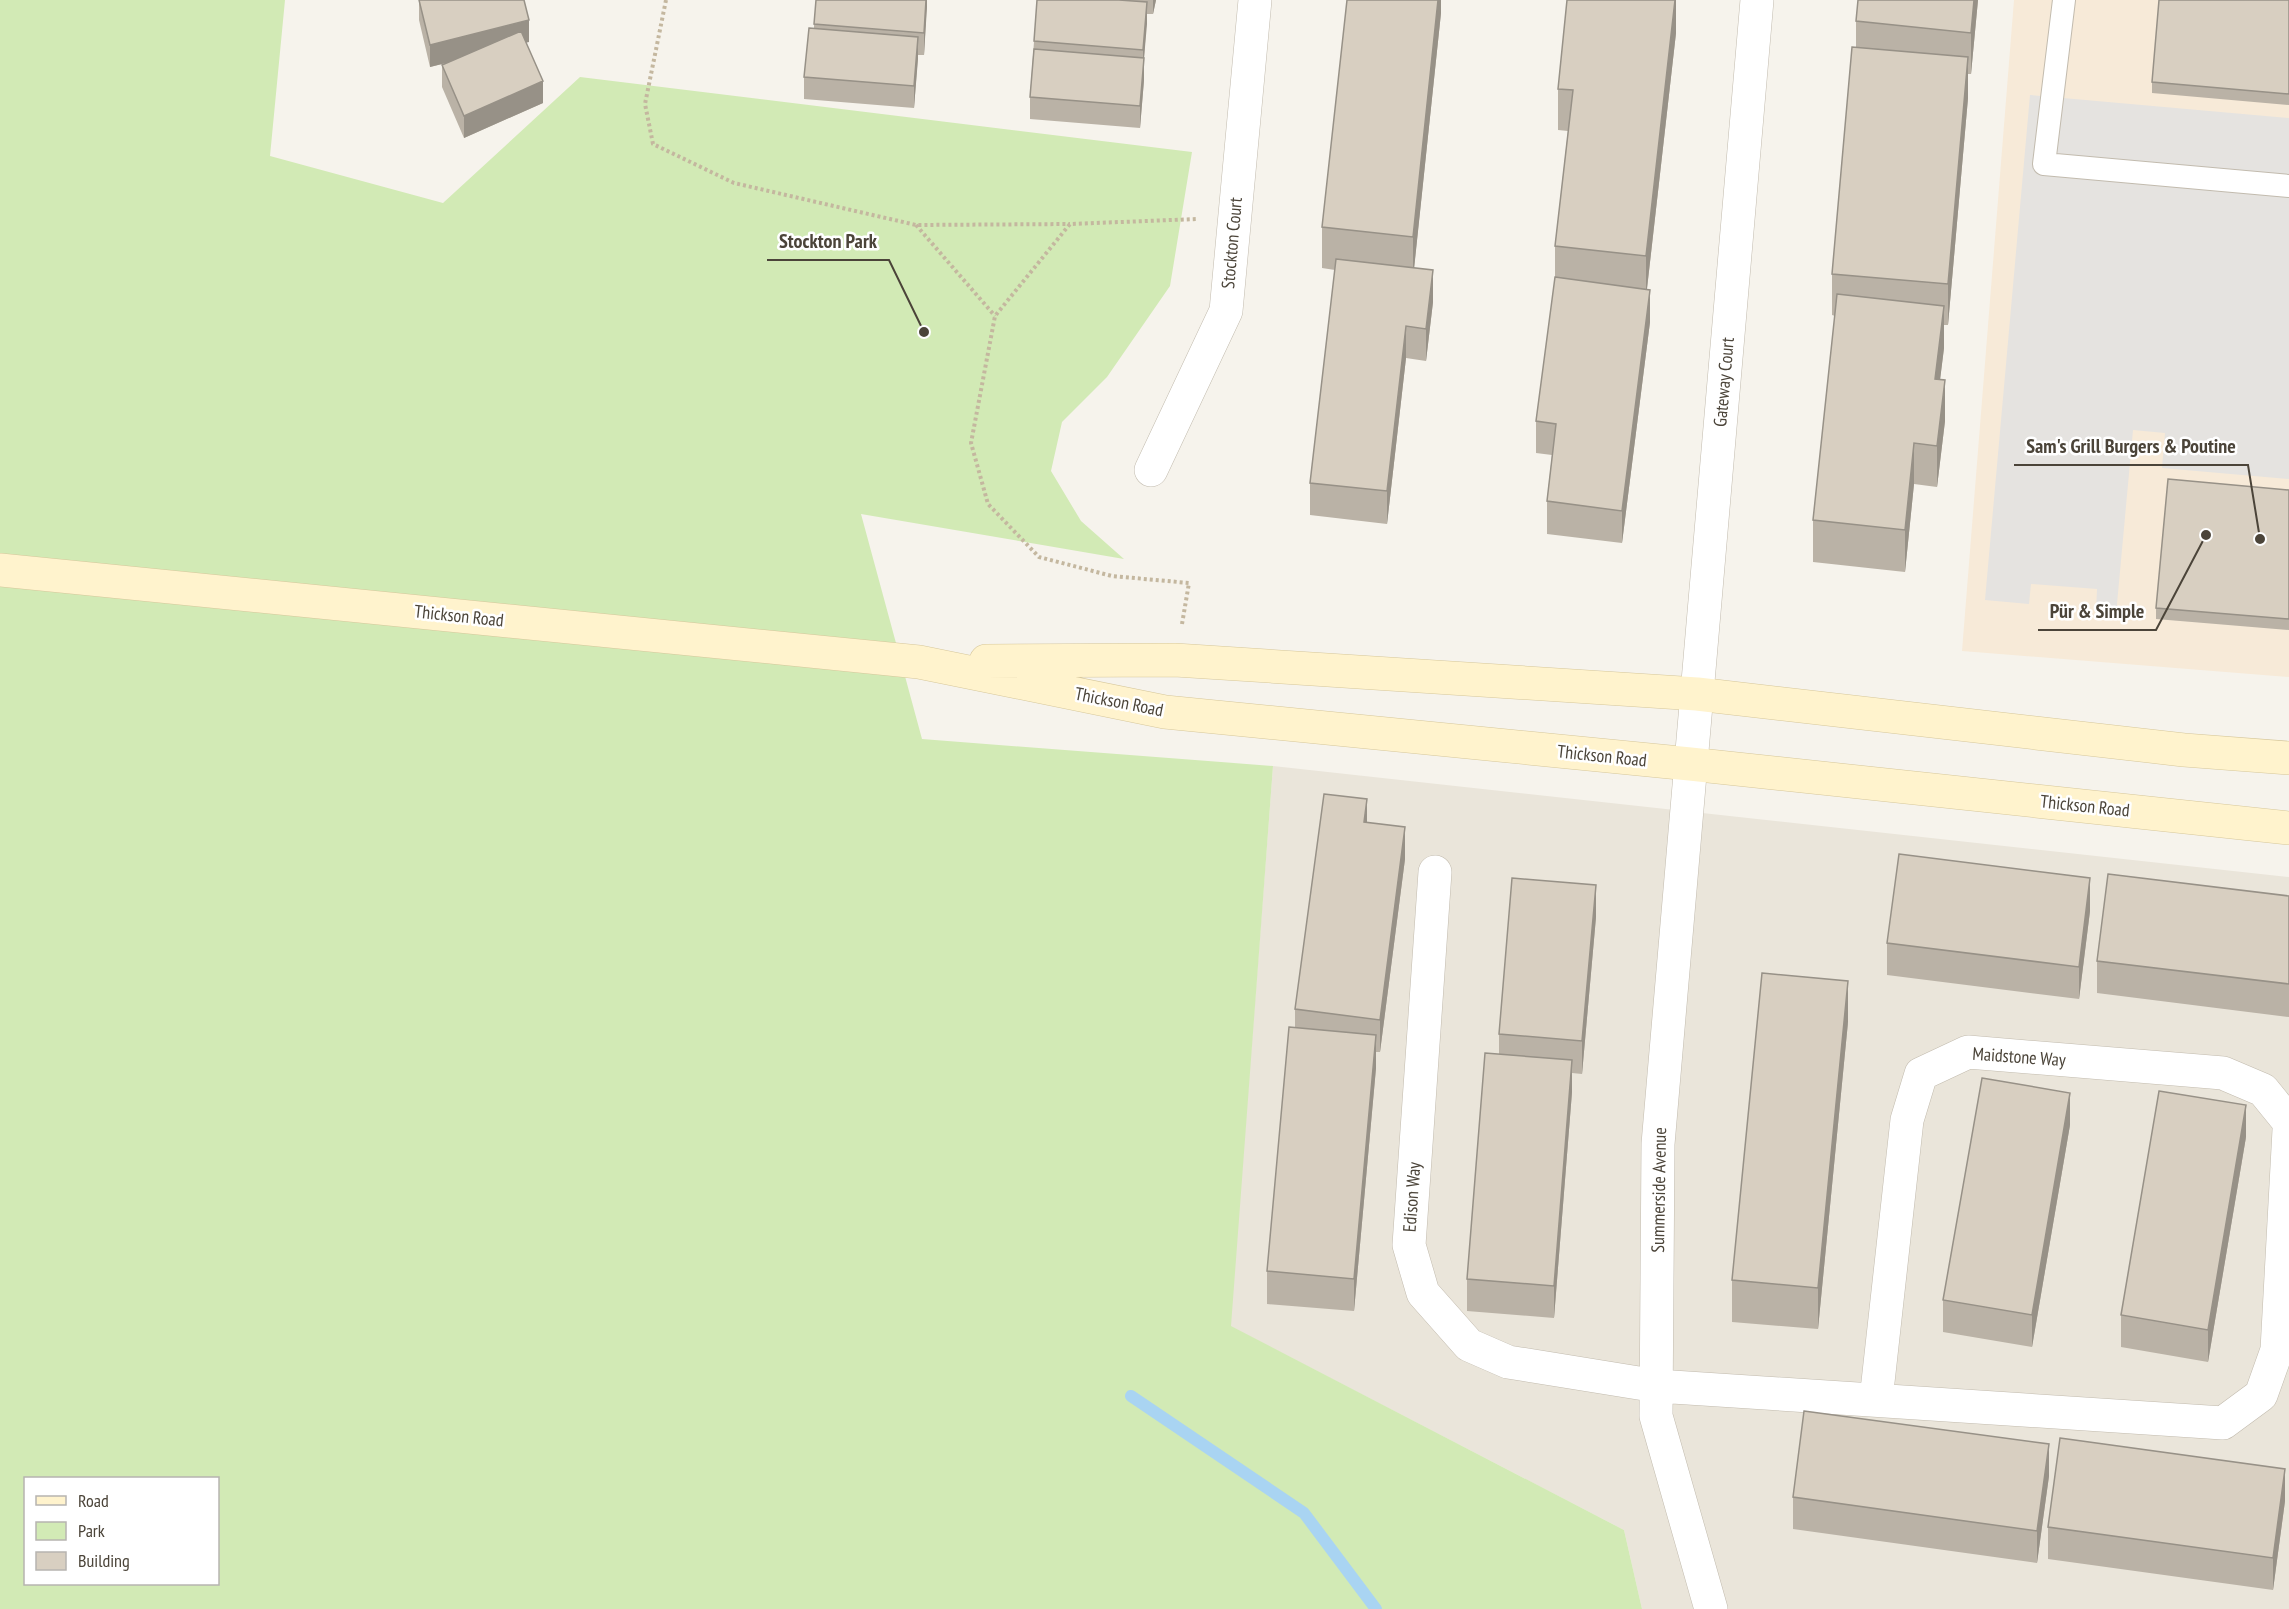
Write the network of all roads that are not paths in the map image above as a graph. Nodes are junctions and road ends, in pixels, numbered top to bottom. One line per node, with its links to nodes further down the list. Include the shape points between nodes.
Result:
1 (1255, 0): 5 (street, Stockton Court, via 1226,311)
2 (1757, 0): 8 (street, Gateway Court)
3 (2064, 0): 4 (lane, via 2044,164)
4 (2289, 186)
5 (1151, 470)
6 (0, 570): 7 (main road, Thickson Road)
7 (919, 662): 8 (main road, Thickson Road, via 1175,660); 10 (main road, Thickson Road, via 1166,712)
8 (1697, 694): 9 (main road, Thickson Road, via 2184,750); 10 (street, Gateway Court)
9 (2289, 758)
10 (1690, 764): 11 (main road, Thickson Road); 15 (street, Summerside Avenue, via 1658,1144)
11 (2289, 828)
12 (1435, 872): 15 (street, Edison Way, via 1409,1245 1423,1293 1469,1345 1508,1362)
13 (2289, 1122): 16 (street, Maidstone Way, via 2263,1090 2223,1073 1968,1052 1921,1074 1907,1120)
14 (2289, 1130): 16 (street, via 2277,1350 2261,1395 2223,1423)
15 (1657, 1386): 16 (street); 17 (street, Summerside Avenue, via 1656,1416)
16 (1876, 1400)
17 (1711, 1609)

